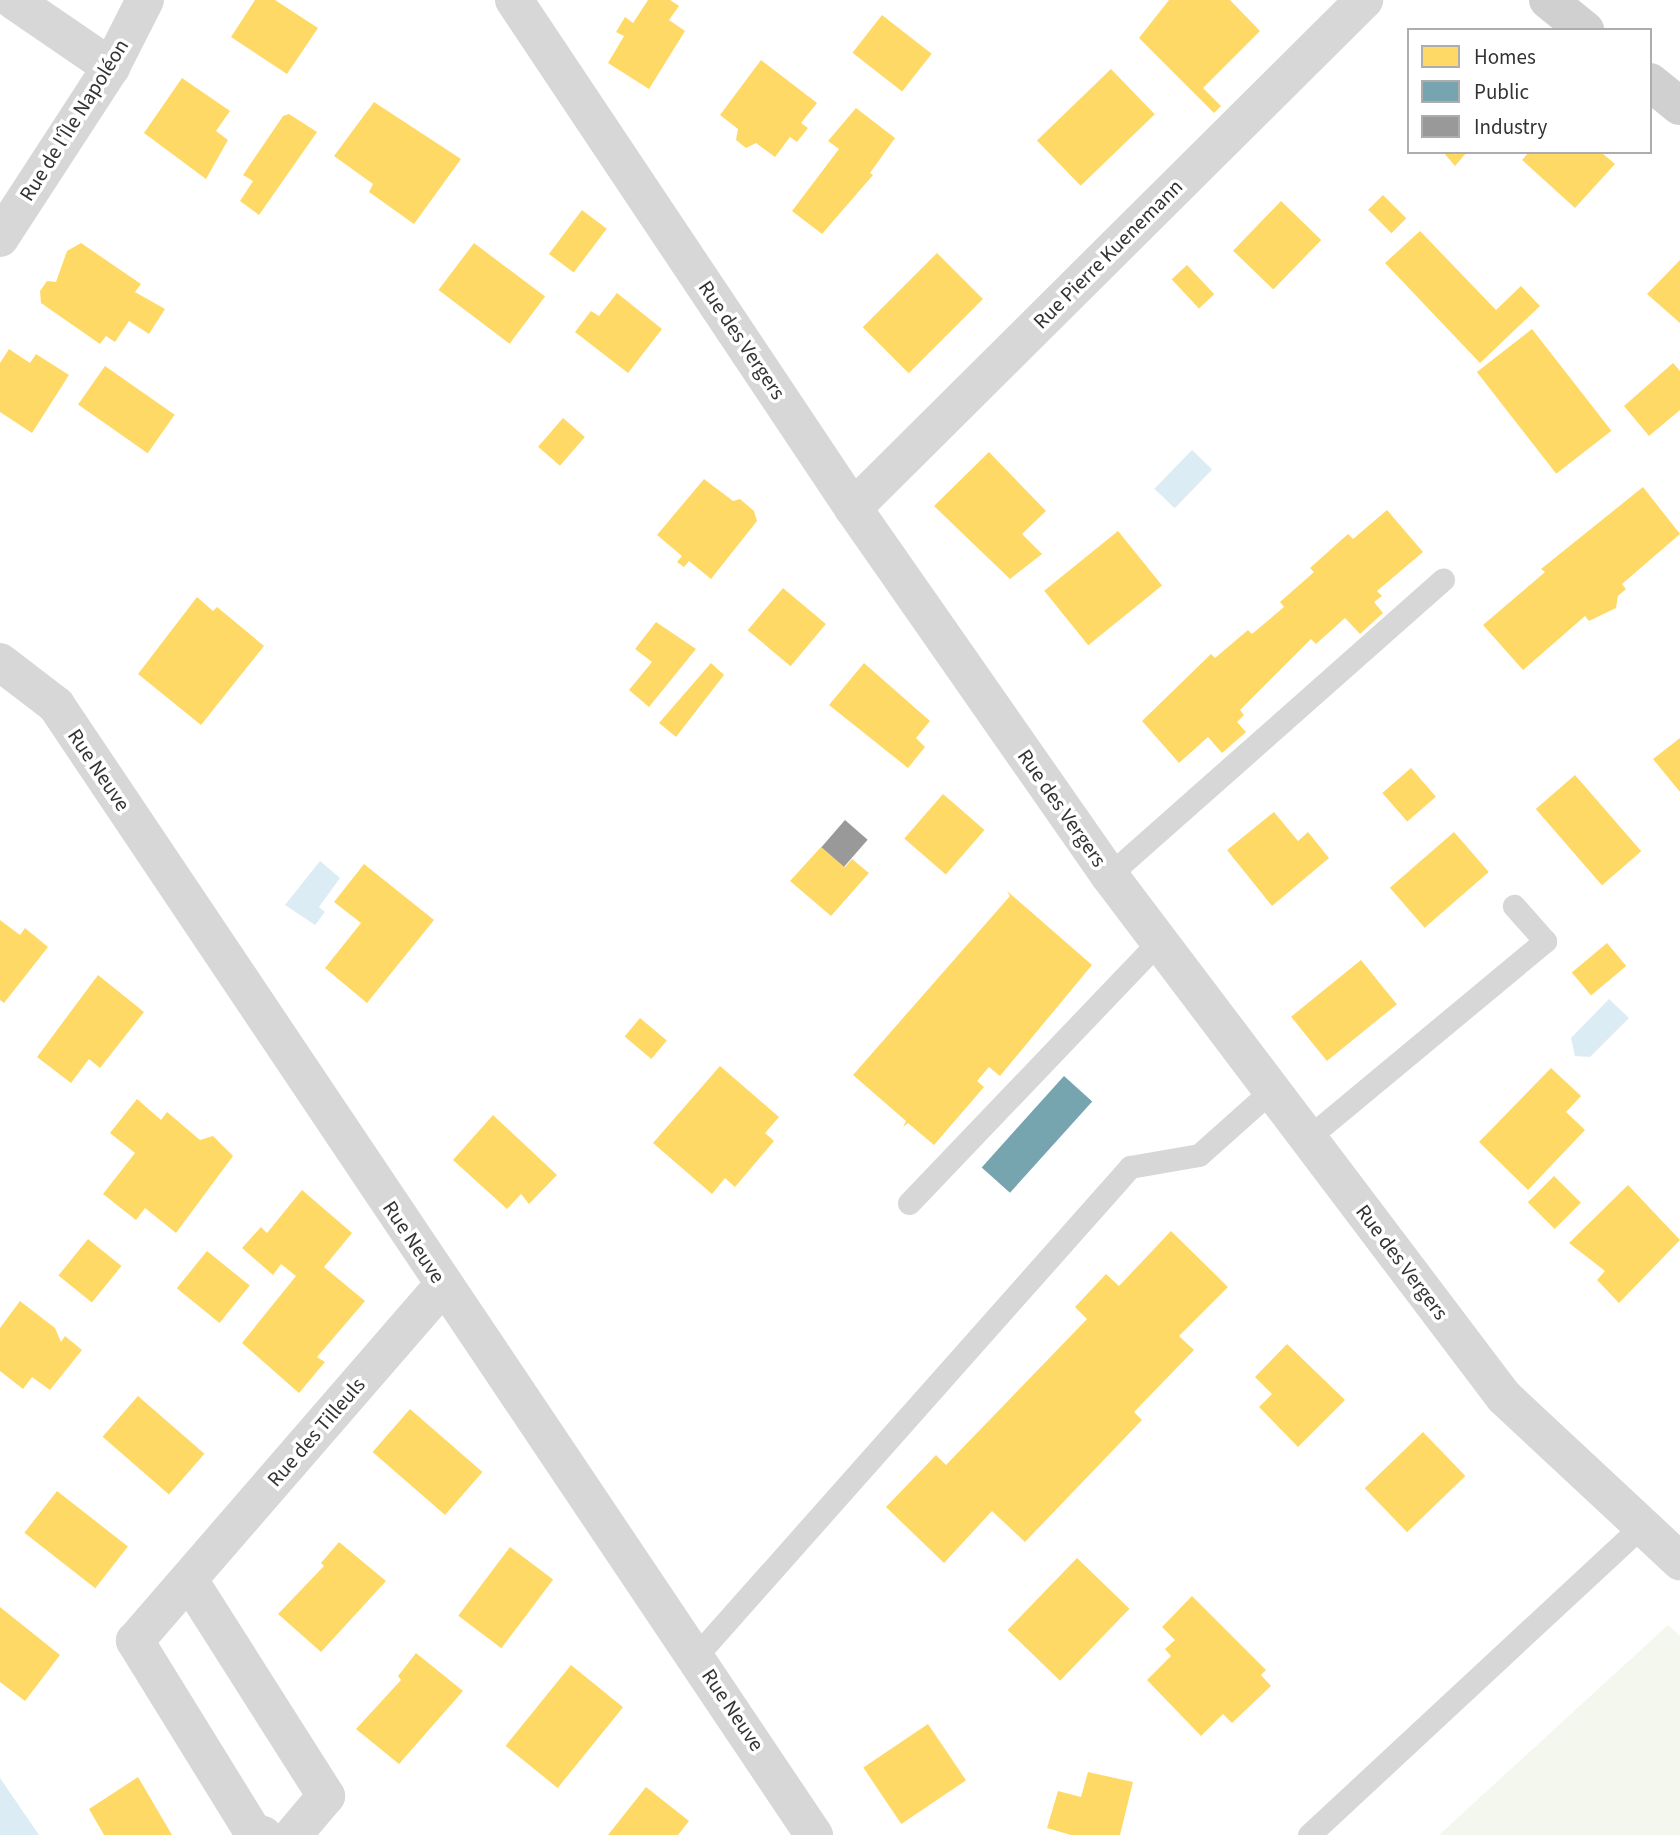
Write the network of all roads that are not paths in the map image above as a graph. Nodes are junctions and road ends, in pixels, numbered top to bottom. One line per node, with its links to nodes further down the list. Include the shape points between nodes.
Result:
1 (13, 0): 7 (street)
2 (145, 0): 7 (street, Rue de l'Île Napoléon)
3 (514, 0): 11 (street, Rue des Vergers)
4 (1364, 0): 11 (street, Rue Pierre Kuenemann)
5 (1548, 0): 6 (main road)
6 (1583, 28)
7 (111, 67): 10 (street, Rue de l'Île Napoléon)
8 (1652, 84): 9 (main road)
9 (1680, 106)
10 (0, 238)
11 (853, 508): 14 (street, Rue des Vergers)
12 (1443, 580): 14 (lane)
13 (0, 662): 20 (street, Rue Neuve, via 56,705)
14 (1109, 875): 16 (street, Rue des Vergers)
15 (1514, 906): 18 (lane, via 1545,941)
16 (1161, 939): 17 (street, Rue des Vergers); 19 (lane)
17 (1273, 1089): 18 (street, Rue des Vergers); 24 (lane, via 1199,1155 1130,1167)
18 (1309, 1137): 21 (street, Rue des Vergers, via 1504,1397)
19 (909, 1203)
20 (443, 1285): 23 (street, Rue des Tilleuls); 24 (street, Rue Neuve)
21 (1642, 1525): 22 (street, Rue des Vergers); 28 (lane)
22 (1680, 1561)
23 (189, 1580): 25 (street, Rue des Tilleuls, via 135,1641 253,1832); 26 (street, via 326,1796)
24 (696, 1656): 27 (street, Rue Neuve)
25 (263, 1835)
26 (293, 1835)
27 (814, 1835)
28 (1309, 1835)

